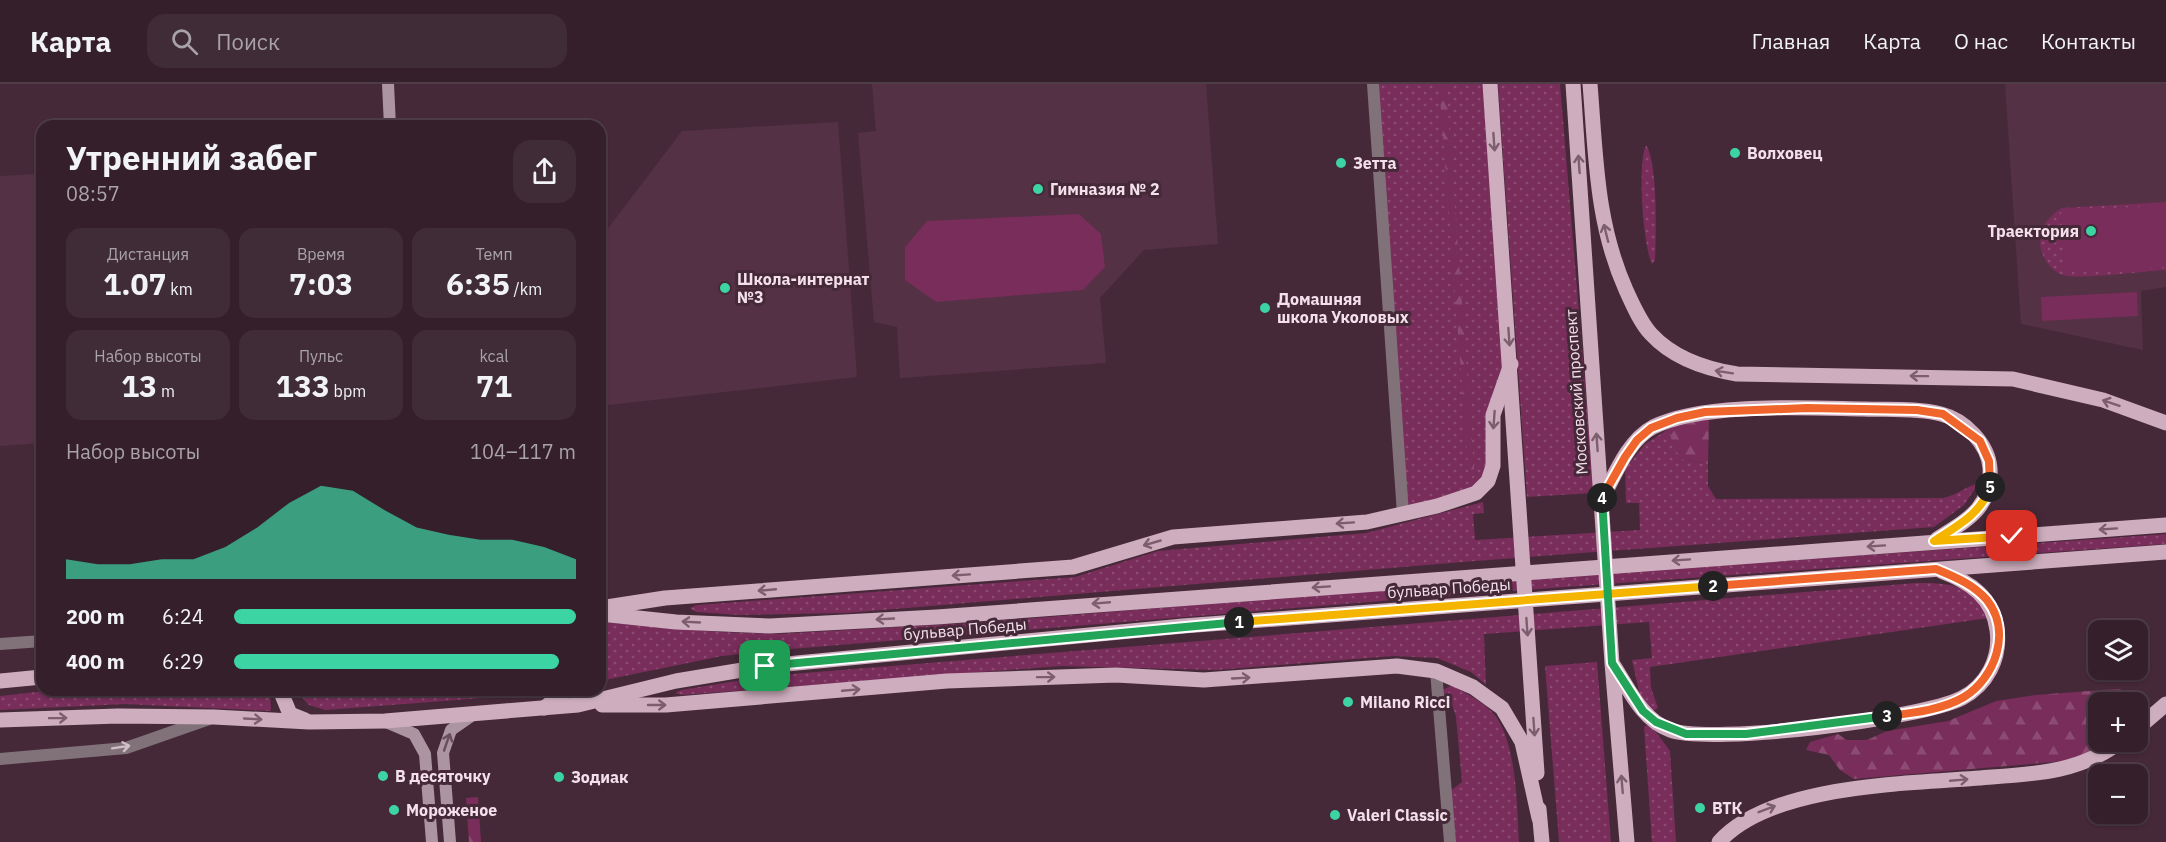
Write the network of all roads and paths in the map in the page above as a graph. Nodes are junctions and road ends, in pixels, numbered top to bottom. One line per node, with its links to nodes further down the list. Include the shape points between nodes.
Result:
1 (388, 84): 6 (street)
2 (1373, 84): 10 (street)
3 (1490, 84): 7 (main road, one-way to 7)
4 (1574, 84): 9 (main road, Московский проспект, one-way to 4)
5 (1590, 84): 8 (main road, one-way to 5, via 2103,400 2013,379 1737,374 1713,370 1670,350 1651,334 1635,310 1609,248 1601,216)
6 (390, 120)
7 (1511, 364): 10 (main road, one-way to 10, via 1493,415 1493,466 1488,481 1476,493); 36 (main road, one-way to 36)
8 (2166, 423)
9 (1601, 501): 12 (main road, via 1637,440 1651,428 1677,418 1705,412 1917,410 1943,414 1964,426 1980,441 1989,461 1990,485 1984,503); 19 (main road, Московский проспект)
10 (1403, 513): 15 (main road, one-way to 15, via 1367,522 1173,537 1074,567 665,598)
11 (2166, 525): 12 (main road, one-way to 12)
12 (1934, 541): 16 (main road, бульвар Победы, one-way to 16, via 937,617 770,626)
13 (2166, 552): 14 (main road, бульвар Победы)
14 (1936, 569): 19 (main road, via 1960,579 1988,602 1996,622 1997,649 1993,667 1980,685 1963,698 1923,711 1746,734 1686,734 1668,729 1643,711); 26 (main road, бульвар Победы, via 1183,626 765,666 676,681)
15 (606, 607)
16 (606, 615)
17 (36, 641): 18 (street)
18 (0, 644)
19 (1612, 663): 41 (main road, Московский проспект, one-way to 19)
20 (1436, 671): 26 (main road, one-way to 20, via 666,705 1033,677 1116,675 1204,680 1397,666); 36 (main road, via 1473,687 1502,708 1522,742); 39 (street)
21 (36, 677): 22 (main road)
22 (0, 681)
23 (282, 696): 33 (main road, via 290,714)
24 (560, 696): 27 (main road)
25 (2166, 704): 30 (main road)
26 (578, 705): 27 (main road, бульвар Победы)
27 (544, 708): 28 (main road, бульвар Победы)
28 (474, 714): 32 (main road, бульвар Победы); 38 (street, one-way to 28, via 443,753 451,730)
29 (214, 717): 31 (main road, бульвар Победы, one-way to 29); 33 (main road, бульвар Победы, one-way to 33); 35 (street, one-way to 29, via 126,747)
30 (2148, 719)
31 (0, 720)
32 (385, 721): 33 (main road, бульвар Победы); 37 (street, via 414,734 426,754)
33 (309, 722)
34 (2103, 752): 42 (main road, one-way to 34, via 1753,815 1797,800 1888,786 2048,773 2085,763)
35 (0, 759)
36 (1539, 818): 40 (main road)
37 (432, 842)
38 (450, 842)
39 (1450, 842)
40 (1542, 842)
41 (1627, 842)
42 (1719, 842)

